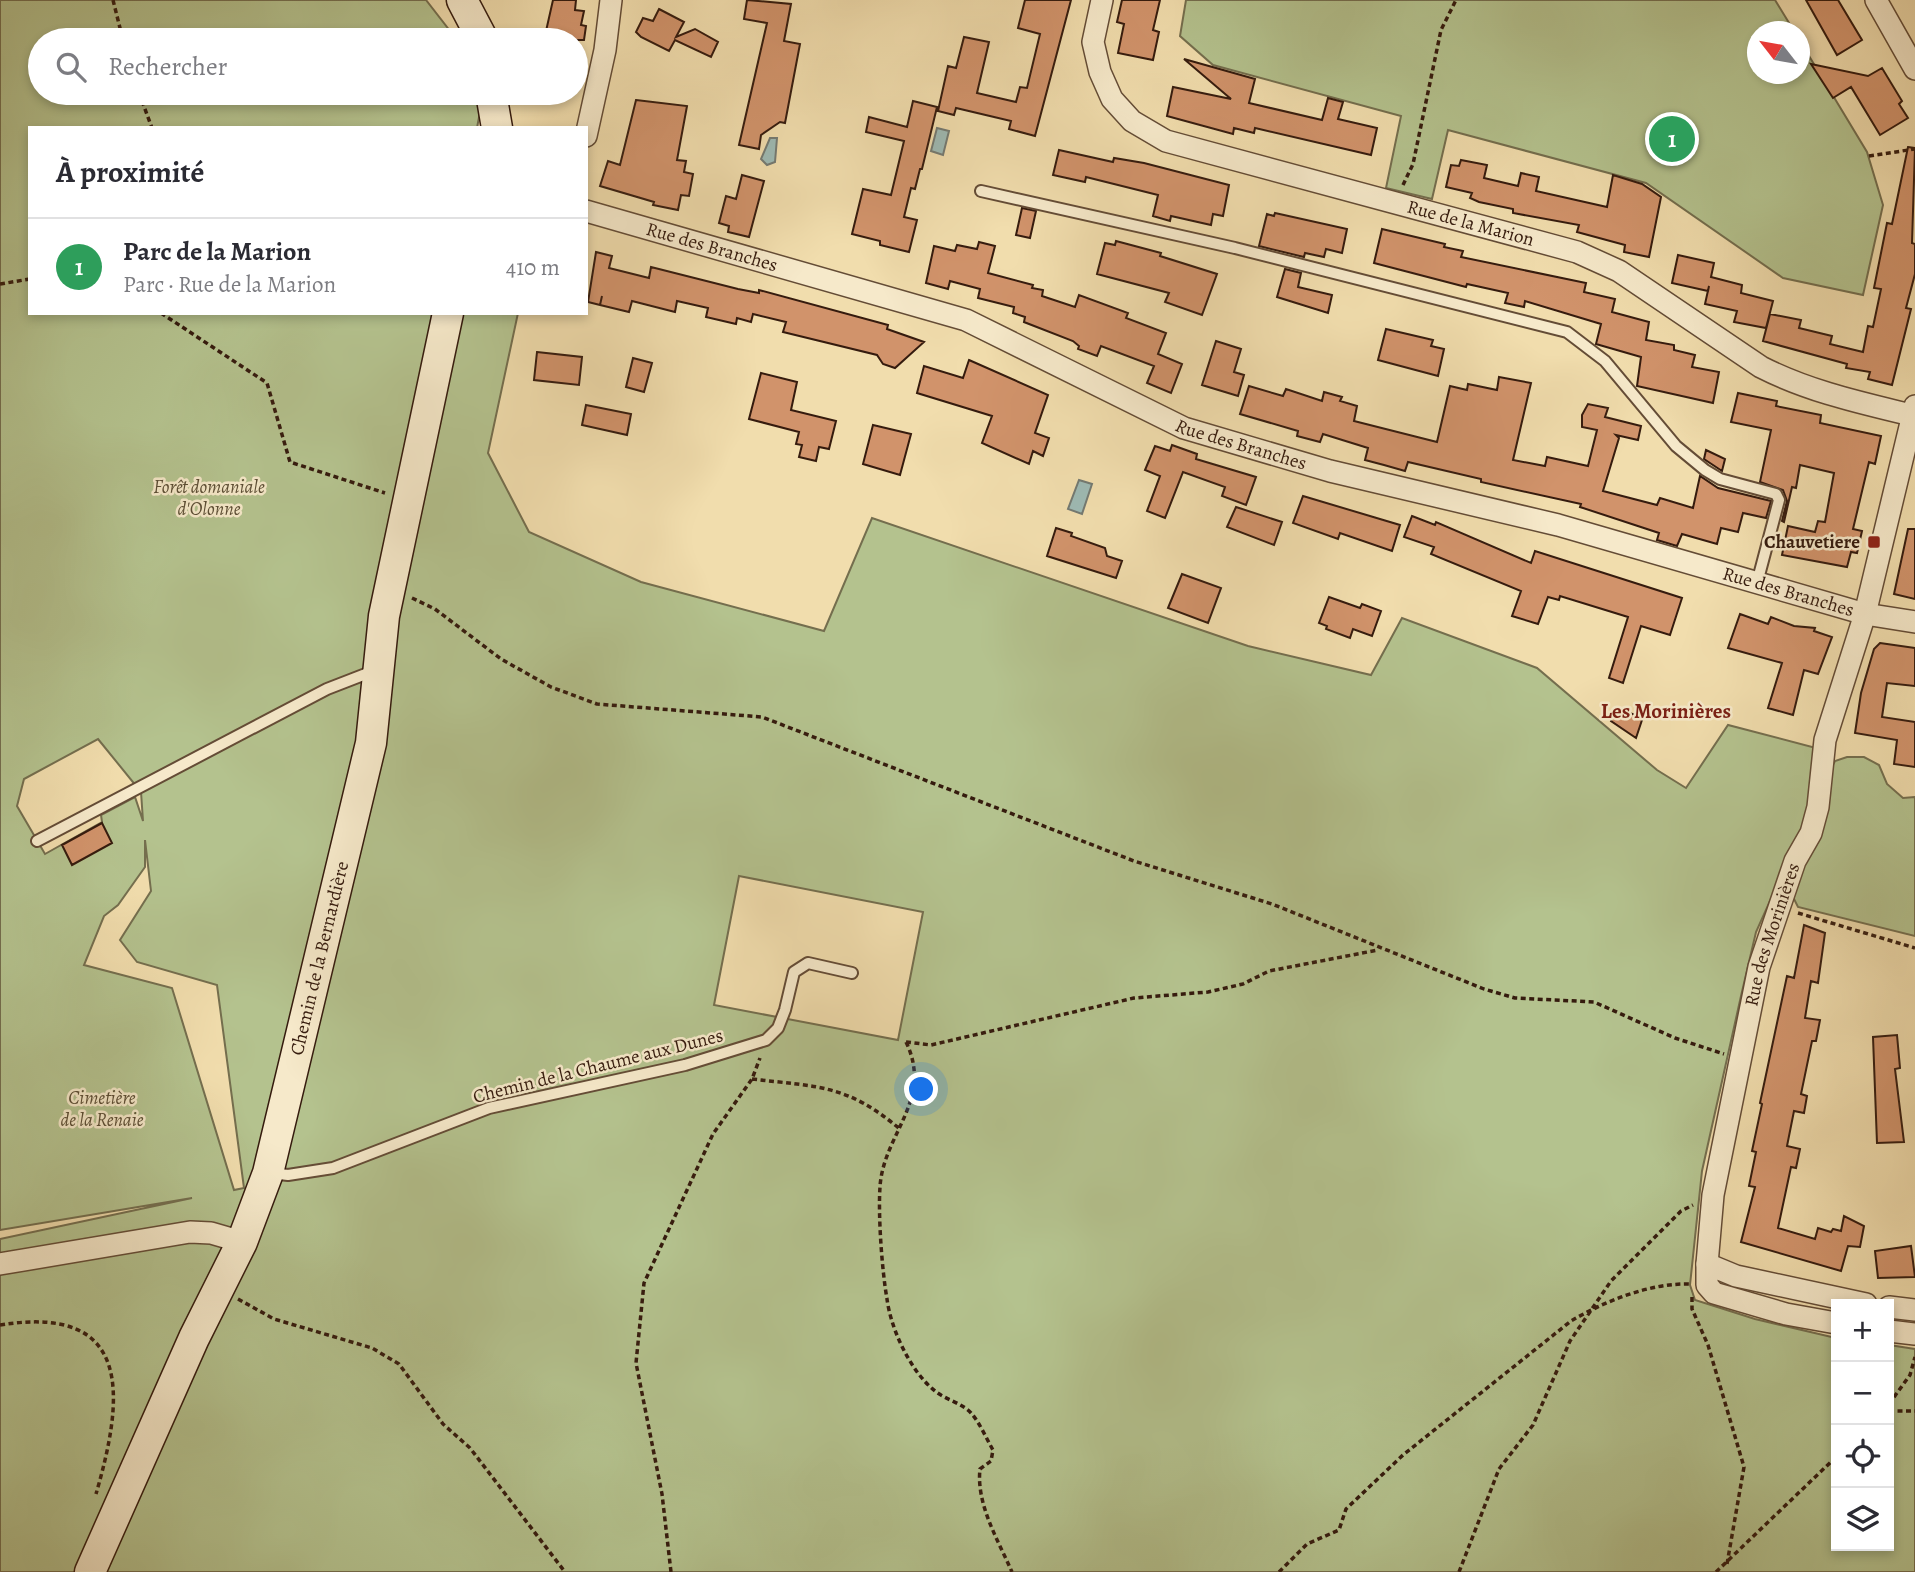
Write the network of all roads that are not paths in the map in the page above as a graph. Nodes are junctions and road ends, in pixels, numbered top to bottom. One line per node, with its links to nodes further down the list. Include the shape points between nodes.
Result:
1 (462, 0): 5 (street)
2 (611, 0): 9 (street)
3 (1102, 0): 13 (street, Rue de la Marion, via 1093,43 1112,99 1132,121 1166,141 1577,252 1619,271 1761,367 1825,394)
4 (1876, 0): 6 (street)
5 (477, 28)
6 (1915, 69)
7 (493, 105): 8 (street)
8 (497, 126)
9 (588, 127)
10 (981, 191): 14 (lane, via 1235,248 1567,332 1605,361 1676,446 1705,470 1720,480 1776,494 1779,500)
11 (588, 212): 14 (street, Rue des Branches, via 966,320 1184,428 1330,471 1558,525)
12 (449, 315): 17 (street, Chemin de la Bernardière, via 407,501)
13 (1914, 413): 15 (street, Rue des Morinières)
14 (1757, 583): 15 (street, Rue des Branches)
15 (1865, 614): 16 (street, Rue des Branches); 23 (street, Rue des Morinières, via 1825,740 1811,833 1795,861 1759,967 1713,1195)
16 (1915, 622)
17 (379, 669): 18 (lane, via 327,689); 20 (street, Chemin de la Bernardière, via 371,743)
18 (37, 841)
19 (852, 973): 20 (lane, Chemin de la Chaume aux Dunes, via 808,963 794,972 782,1019 766,1040 685,1065 489,1108 333,1168 288,1175)
20 (268, 1173): 21 (street, Chemin de la Bernardière)
21 (242, 1242): 22 (street, via 190,1232); 30 (street, Chemin de la Bernardière)
22 (0, 1264)
23 (1707, 1264): 24 (street, via 1736,1276); 27 (street, via 1707,1285 1714,1293)
24 (1843, 1299)
25 (1894, 1308): 26 (street)
26 (1915, 1310)
27 (1831, 1322)
28 (1894, 1332): 29 (street)
29 (1915, 1335)
30 (90, 1572)

